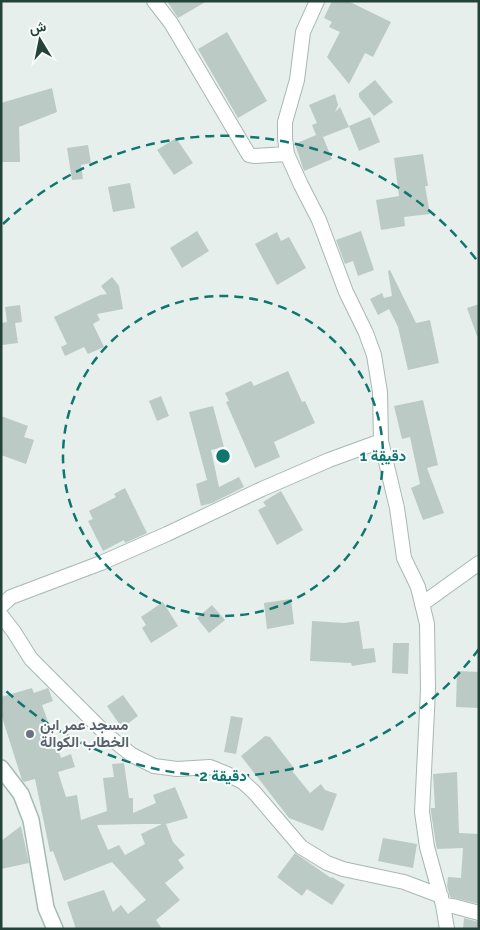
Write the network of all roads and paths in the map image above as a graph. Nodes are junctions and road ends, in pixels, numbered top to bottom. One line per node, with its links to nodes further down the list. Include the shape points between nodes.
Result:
1 (154, 1): 3 (street, via 171,23 249,155)
2 (318, 1): 3 (street, via 303,32 297,80 285,122)
3 (288, 154): 4 (street, via 319,220 374,355 380,392)
4 (381, 440): 6 (street, via 404,558); 7 (street, via 262,489 100,563 11,597)
5 (479, 563): 6 (street)
6 (422, 604): 10 (street, via 427,624 428,690 422,812 427,847)
7 (1, 606)
8 (1, 615): 10 (street, via 31,659 101,730 132,755 154,766 177,769 210,767 227,774 254,792 301,847 327,863 343,870 404,882)
9 (1, 768): 12 (main road, via 21,794 31,820 46,908)
10 (442, 900): 11 (street); 13 (street)
11 (479, 913)
12 (55, 929)
13 (447, 929)

